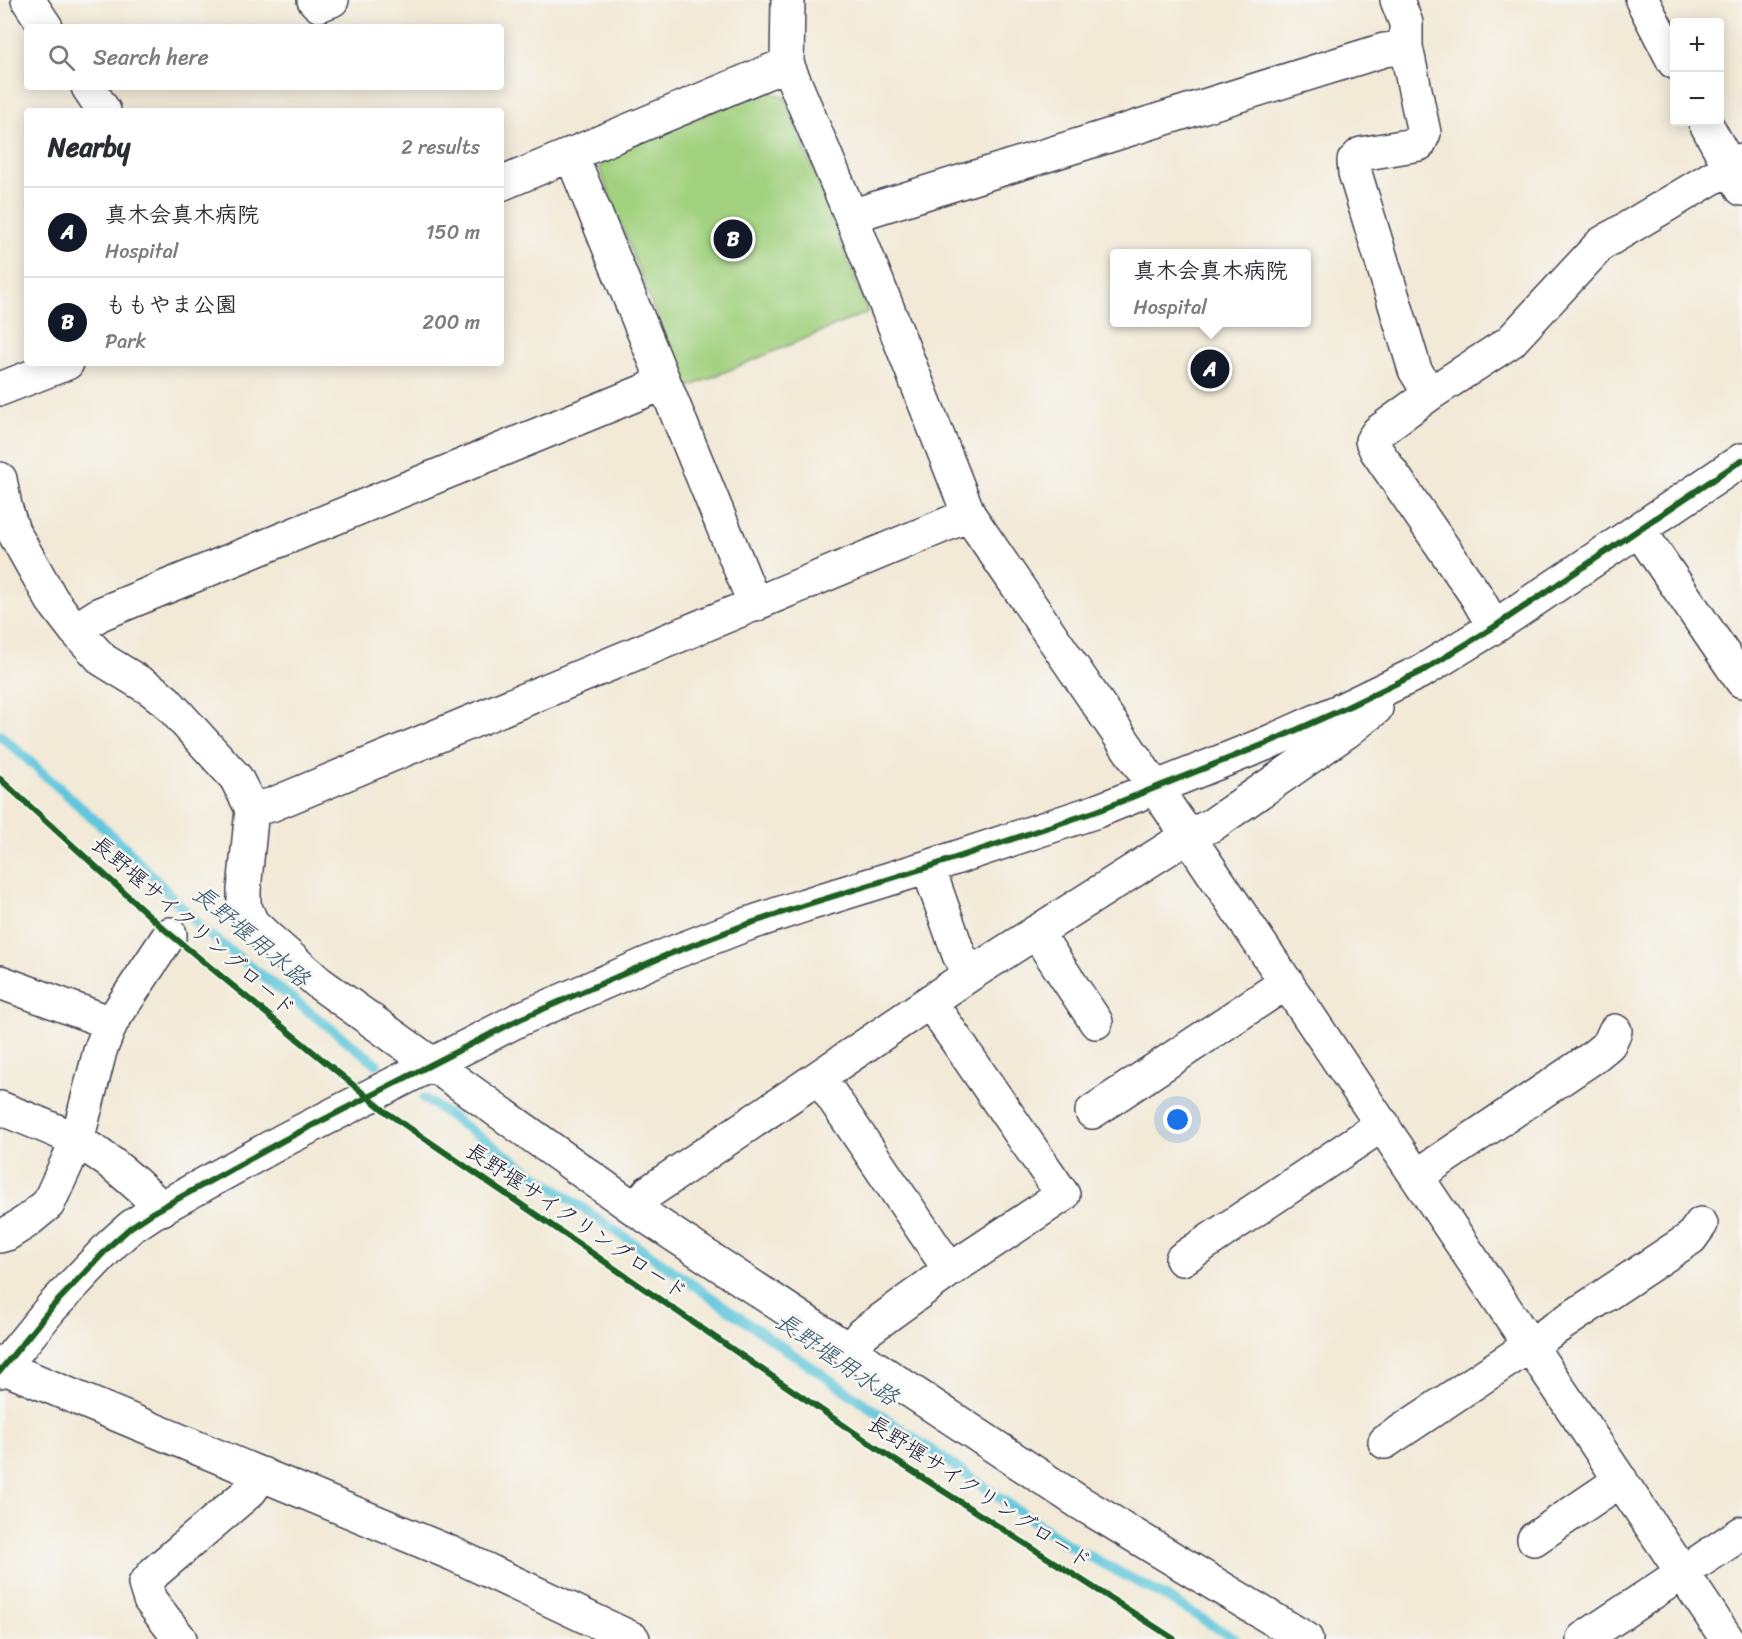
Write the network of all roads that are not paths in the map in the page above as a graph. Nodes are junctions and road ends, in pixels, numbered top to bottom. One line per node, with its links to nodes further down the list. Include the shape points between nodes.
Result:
1 (28, 0): 7 (street)
2 (314, 0): 3 (street, via 319,5)
3 (332, 0)
4 (788, 0): 10 (street)
5 (1397, 0): 8 (street, via 1406,23)
6 (1642, 0): 9 (street)
7 (44, 24)
8 (1406, 47): 17 (street, via 1373,53); 21 (street, via 1424,133 1419,144 1361,154 1354,161 1354,173 1415,370)
9 (1670, 54)
10 (787, 64): 14 (street); 17 (street)
11 (90, 90): 12 (street)
12 (102, 108)
13 (1708, 126): 15 (street)
14 (571, 154): 16 (street); 19 (street)
15 (1738, 172): 21 (street, via 1601,244 1510,342)
16 (504, 182)
17 (851, 216): 24 (street)
18 (59, 366): 20 (street)
19 (664, 383): 26 (street); 28 (street, via 100,614)
20 (0, 389)
21 (1430, 394): 27 (street, via 1378,432 1372,441 1476,594)
22 (1742, 460): 25 (street)
23 (0, 479): 28 (street, via 13,531 52,600)
24 (969, 515): 26 (street); 31 (street)
25 (1639, 530): 27 (street); 30 (street)
26 (755, 604): 32 (street, via 271,805)
27 (1494, 627): 29 (street)
28 (75, 630): 32 (street, via 104,660 166,701 236,778)
29 (1424, 670): 31 (street, via 1265,744); 33 (street, via 1346,732 1212,825)
30 (1742, 681)
31 (1156, 788): 33 (street); 34 (street)
32 (252, 809): 44 (street, via 244,890 244,905 252,923 319,983)
33 (1188, 836): 35 (street); 39 (street)
34 (928, 867): 37 (street, via 959,955); 44 (street, via 794,908 668,955 520,1019)
35 (1036, 932): 37 (street); 41 (street)
36 (170, 934): 42 (street)
37 (972, 973): 40 (street)
38 (0, 982): 42 (street)
39 (1287, 982): 47 (street); 48 (street)
40 (930, 1002): 45 (street); 56 (street, via 1063,1195)
41 (1096, 1022)
42 (111, 1023): 49 (street)
43 (1615, 1031): 50 (street, via 1609,1044 1592,1058)
44 (430, 1064): 51 (street); 52 (street)
45 (819, 1077): 52 (street, via 649,1192); 56 (street)
46 (0, 1108): 49 (street)
47 (1092, 1112)
48 (1383, 1124): 50 (street); 55 (street)
49 (77, 1141): 51 (street, via 94,1150); 54 (street, via 48,1204)
50 (1417, 1176): 57 (street)
51 (162, 1209): 59 (street, via 113,1243)
52 (635, 1209): 58 (street)
53 (1701, 1224): 57 (street, via 1691,1238)
54 (0, 1236)
55 (1182, 1259)
56 (951, 1270): 58 (street, via 862,1334)
57 (1530, 1346): 60 (street); 62 (street)
58 (849, 1352): 68 (street, via 1079,1502)
59 (1, 1368): 61 (street)
60 (1385, 1442)
61 (262, 1474): 66 (street, via 250,1491 146,1584 150,1600); 67 (street, via 453,1554)
62 (1621, 1480): 64 (street); 65 (street)
63 (1742, 1533): 65 (street)
64 (1534, 1539)
65 (1683, 1572): 69 (street); 70 (street)
66 (180, 1639)
67 (633, 1639)
68 (1306, 1639)
69 (1583, 1639)
70 (1727, 1639)

